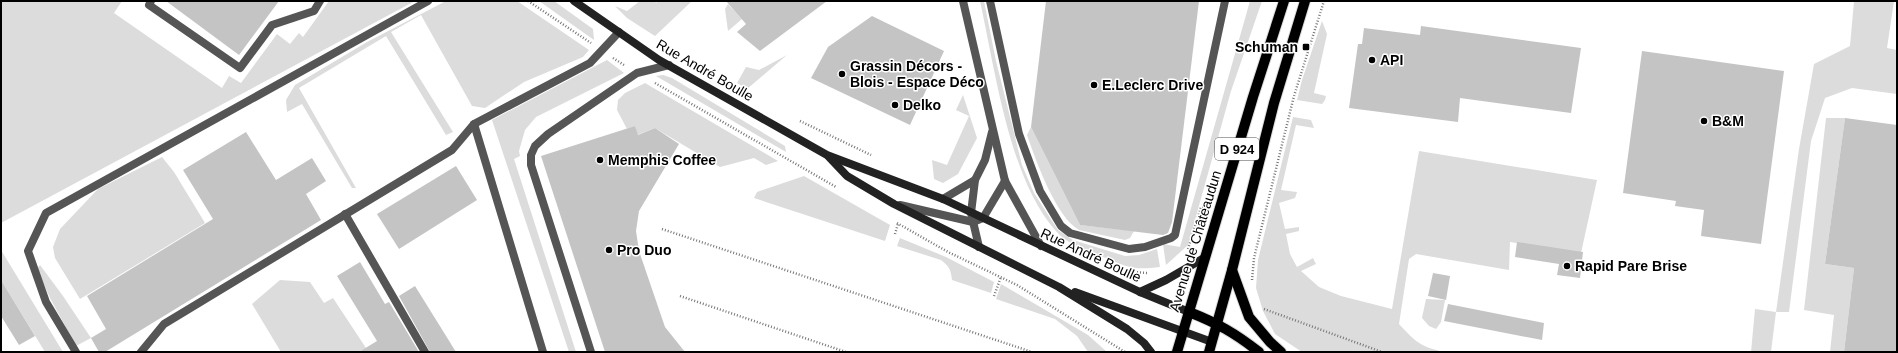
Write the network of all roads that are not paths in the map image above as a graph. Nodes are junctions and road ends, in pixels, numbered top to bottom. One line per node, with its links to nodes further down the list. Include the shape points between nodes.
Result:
1 (151, 1): 2 (street, via 149,5 240,68 272,25 314,11)
2 (320, 1)
3 (428, 1): 33 (street, via 46,213 28,250 46,302)
4 (574, 1): 10 (street, Rue André Boulle)
5 (963, 1): 13 (street)
6 (990, 1): 7 (street, via 1019,134 1040,191 1061,226 1070,233 1129,249 1145,247 1175,235)
7 (1224, 1)
8 (1284, 1): 25 (main road, Avenue de Châteaudun / D 924)
9 (1305, 1): 26 (main road, D 924, via 1274,103)
10 (619, 32): 11 (street, Rue André Boulle); 12 (street, via 590,63)
11 (668, 66): 14 (street, Rue André Boulle); 37 (street, via 637,73 548,134 535,146 531,155 531,165)
12 (474, 124): 20 (street, via 452,150); 36 (street)
13 (993, 132): 15 (street, via 985,160); 16 (street)
14 (827, 155): 17 (street, Rue André Boulle); 18 (street, Rue André Boulle, via 847,176)
15 (975, 180): 17 (street); 19 (street)
16 (1005, 181): 21 (street); 24 (street)
17 (943, 199): 19 (street, Rue André Boulle)
18 (894, 204): 22 (street, Rue André Boulle); 23 (street, Rue André Boulle)
19 (971, 213): 21 (street, Rue André Boulle); 22 (street)
20 (345, 214): 34 (street, via 164,324); 35 (street)
21 (983, 218): 22 (street); 24 (street, Rue André Boulle)
22 (973, 222): 23 (street)
23 (979, 246): 27 (street, Rue André Boulle)
24 (1041, 246): 28 (street, Rue André Boulle)
25 (1204, 258): 28 (street); 29 (main road, Avenue de Châteaudun / D 924)
26 (1232, 270): 30 (main road, D 924); 41 (main road, via 1249,317)
27 (1059, 286): 31 (street); 38 (street, Rue André Boulle, via 1127,329)
28 (1140, 292): 29 (street, Rue André Boulle)
29 (1189, 312): 30 (main road); 31 (main road, Avenue de Châteaudun / D 924)
30 (1217, 323): 32 (main road, D 924); 40 (main road, via 1241,337)
31 (1183, 332): 32 (street); 39 (main road, Avenue de Châteaudun / D 924)
32 (1210, 347)
33 (76, 352)
34 (141, 352)
35 (425, 352)
36 (543, 352)
37 (590, 352)
38 (1151, 352)
39 (1177, 352)
40 (1259, 352)
41 (1281, 352)

